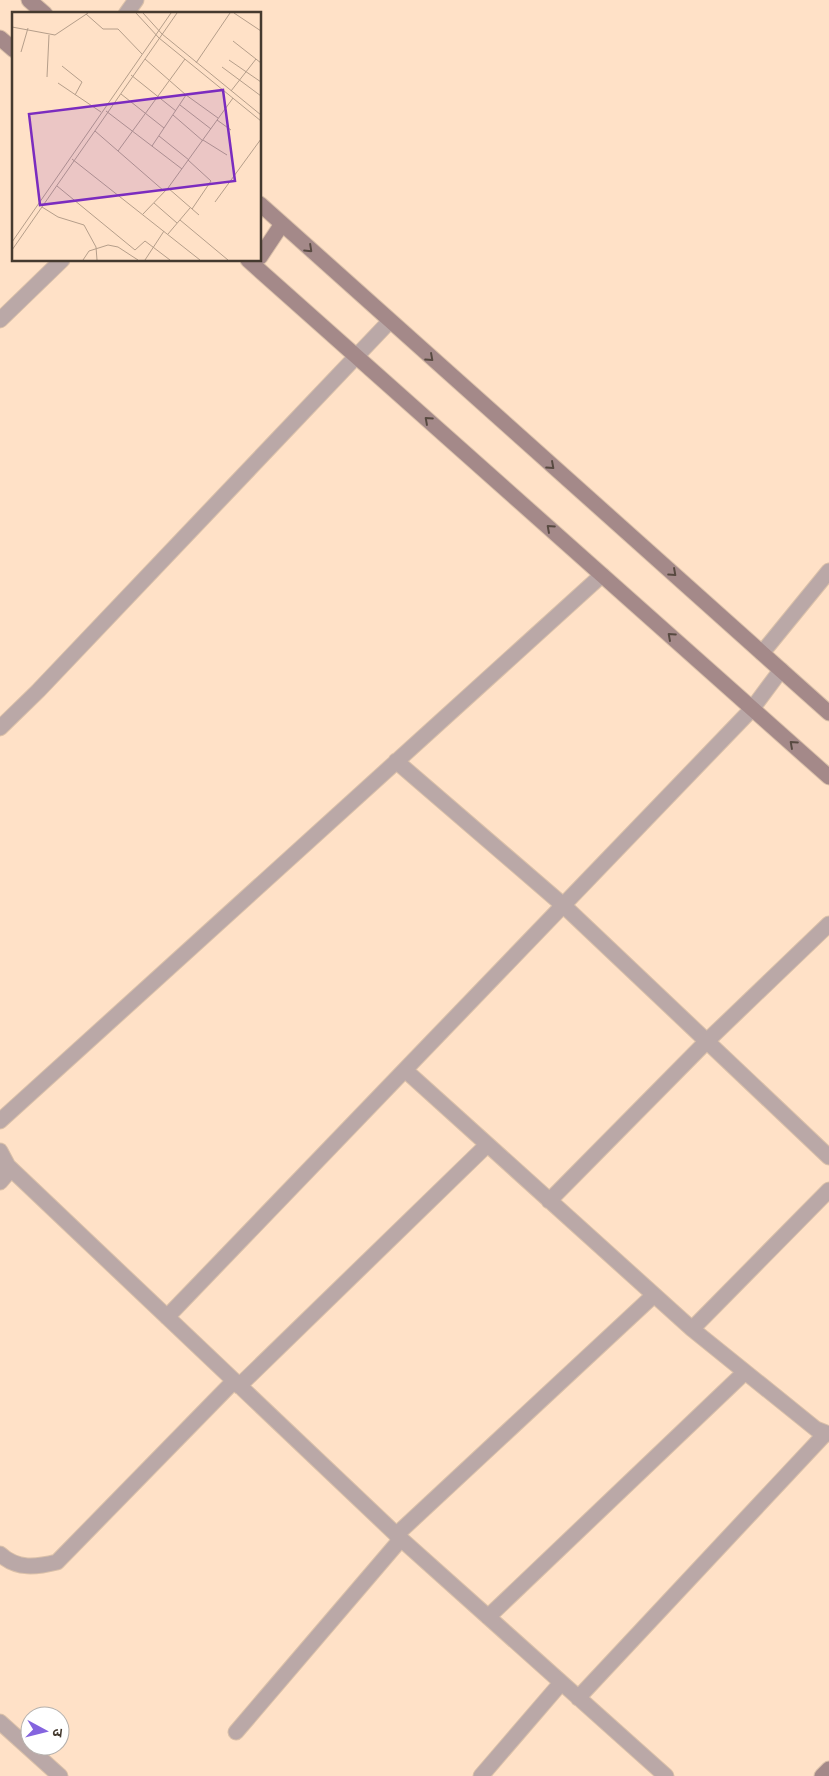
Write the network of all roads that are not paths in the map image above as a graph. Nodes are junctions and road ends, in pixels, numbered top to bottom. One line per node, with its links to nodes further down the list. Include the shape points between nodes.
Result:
1 (29, 0): 3 (main road)
2 (136, 0): 4 (street)
3 (42, 12)
4 (127, 12)
5 (0, 38): 6 (main road)
6 (12, 48)
7 (261, 205): 8 (main road)
8 (282, 224): 9 (main road); 13 (main road, one-way to 13)
9 (261, 253)
10 (61, 261): 12 (street)
11 (255, 261): 14 (main road)
12 (0, 320)
13 (389, 322): 14 (street); 17 (main road, one-way to 17)
14 (356, 356): 16 (main road, one-way to 14); 21 (street)
15 (829, 571): 17 (street)
16 (602, 575): 19 (main road, one-way to 16); 22 (street)
17 (762, 653): 18 (main road)
18 (781, 670): 19 (street); 20 (main road)
19 (752, 708): 23 (main road, one-way to 19); 24 (street)
20 (829, 713)
21 (0, 728)
22 (396, 761): 24 (street); 28 (street)
23 (829, 777)
24 (563, 905): 26 (street); 27 (street)
25 (829, 924): 26 (street)
26 (707, 1040): 31 (street); 35 (street)
27 (405, 1070): 29 (street); 37 (street)
28 (0, 1121)
29 (487, 1145): 35 (street); 40 (street)
30 (0, 1150): 32 (street)
31 (829, 1156)
32 (8, 1166): 33 (street); 37 (street)
33 (0, 1182)
34 (829, 1190): 38 (street)
35 (549, 1201): 36 (street)
36 (654, 1295): 38 (street); 42 (street)
37 (167, 1317): 40 (street)
38 (692, 1329): 39 (street)
39 (745, 1372): 41 (street, via 816,1430); 44 (street)
40 (237, 1383): 42 (street); 43 (street, via 57,1562 24,1567)
41 (827, 1434): 46 (street)
42 (398, 1537): 44 (street); 48 (street)
43 (0, 1554)
44 (488, 1617): 45 (street)
45 (561, 1683): 46 (street); 51 (street)
46 (578, 1698): 52 (street)
47 (0, 1722): 50 (street)
48 (236, 1732)
49 (829, 1769): 53 (main road)
50 (60, 1776)
51 (481, 1776)
52 (666, 1776)
53 (822, 1776)

